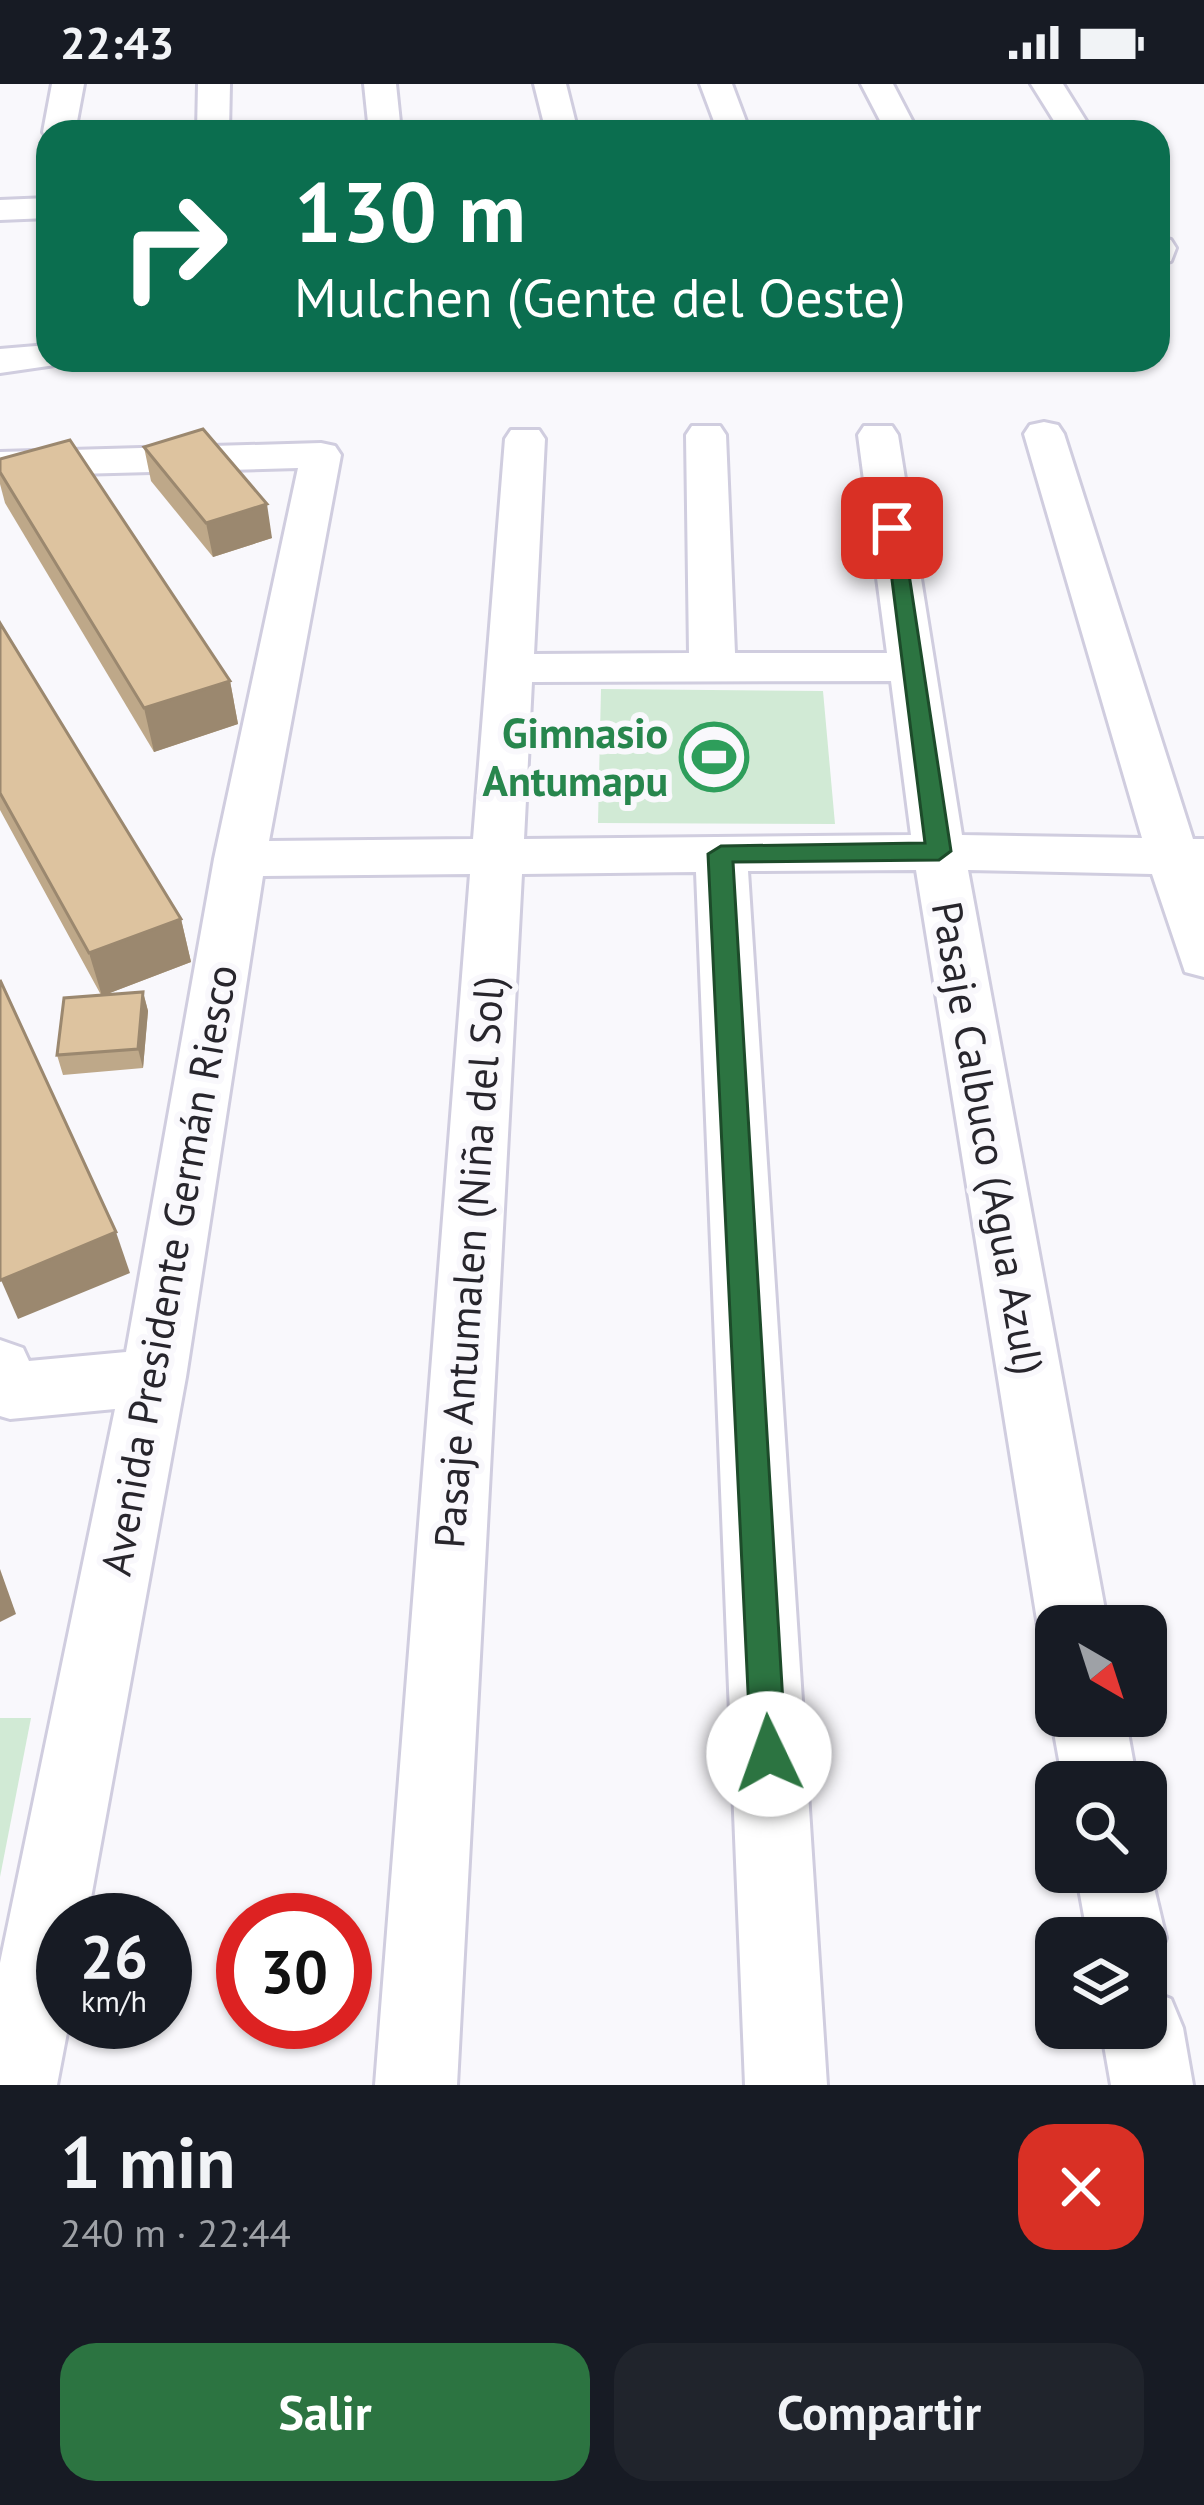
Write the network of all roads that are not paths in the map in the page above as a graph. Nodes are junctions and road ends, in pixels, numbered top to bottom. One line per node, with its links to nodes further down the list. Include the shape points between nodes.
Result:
1 (68, 84): 8 (street)
2 (214, 84): 9 (street)
3 (380, 84): 10 (street)
4 (550, 84): 11 (street)
5 (716, 84): 12 (street)
6 (878, 84): 13 (street)
7 (1047, 84): 14 (street)
8 (61, 120)
9 (213, 120)
10 (384, 120)
11 (559, 120)
12 (730, 120)
13 (896, 120)
14 (1070, 120)
15 (36, 206): 16 (street)
16 (0, 210)
17 (36, 357): 18 (street)
18 (0, 361)
19 (1044, 434): 30 (street)
20 (706, 435): 24 (street)
21 (878, 435): 25 (street, Pasaje Calbuco (Agua Azul))
22 (525, 439): 26 (street, Pasaje Antumalen (Niña del Sol))
23 (0, 464): 31 (street, Avenida Presidente Germán Riesco, via 321,454)
24 (712, 667): 25 (street); 26 (street)
25 (912, 667): 27 (street, Pasaje Calbuco (Agua Azul))
26 (509, 668): 29 (street, Pasaje Antumalen (Niña del Sol))
27 (939, 851): 28 (street); 30 (street); 35 (street, Pasaje Calbuco (Agua Azul))
28 (721, 854): 29 (street); 39 (street)
29 (494, 855): 31 (street); 38 (street, Pasaje Antumalen (Niña del Sol))
30 (1190, 857): 32 (street)
31 (240, 859): 34 (street, Avenida Presidente Germán Riesco)
32 (1204, 958)
33 (0, 1368): 34 (street, via 10,1390)
34 (154, 1378): 37 (street, Avenida Presidente Germán Riesco)
35 (1069, 1605)
36 (1146, 2049): 40 (street)
37 (16, 2085)
38 (416, 2085)
39 (786, 2085)
40 (1152, 2085)

